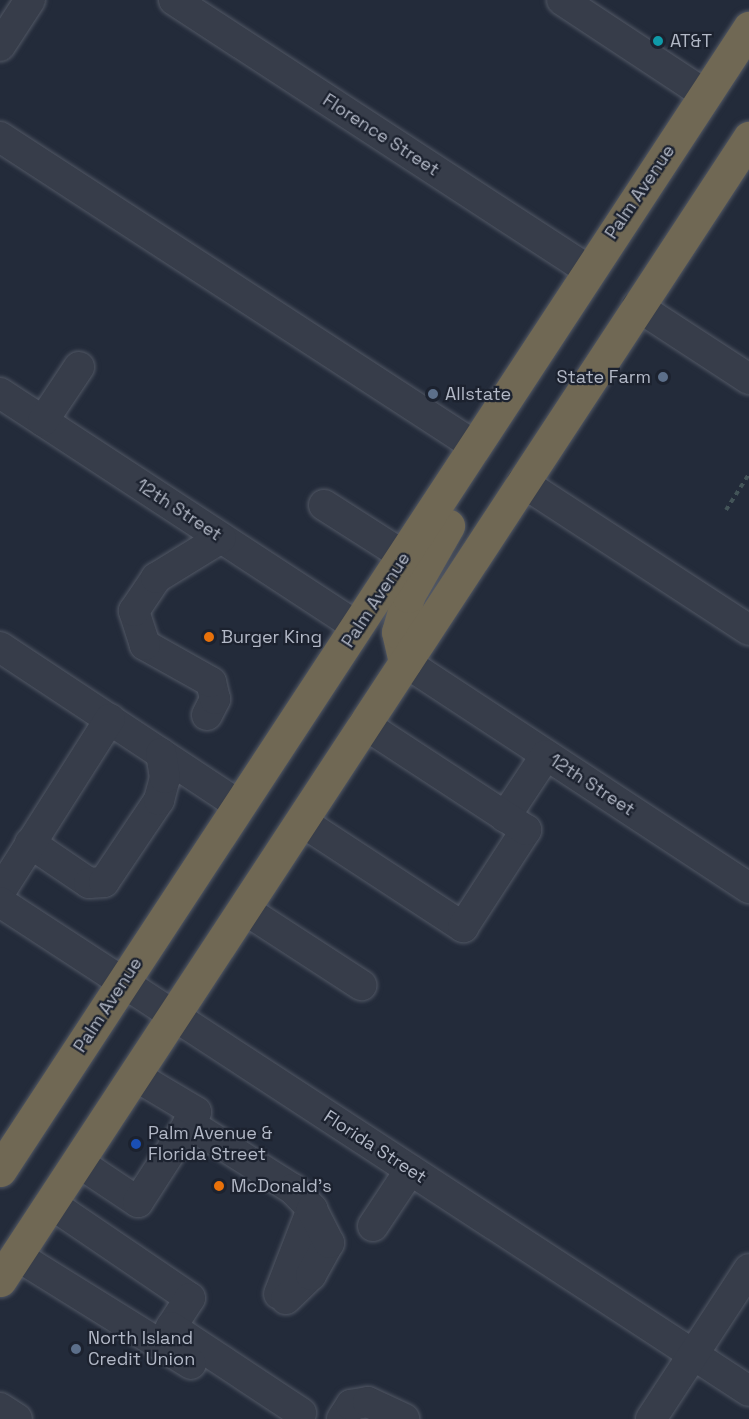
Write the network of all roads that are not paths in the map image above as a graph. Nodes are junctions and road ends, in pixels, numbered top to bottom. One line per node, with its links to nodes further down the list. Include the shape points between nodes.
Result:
1 (30, 0): 5 (street)
2 (174, 0): 9 (street, Florence Street)
3 (562, 0): 6 (street)
4 (749, 28): 6 (highway, Palm Avenue)
5 (0, 46)
6 (706, 95): 9 (highway, Palm Avenue)
7 (0, 137): 15 (street)
8 (749, 138): 10 (highway)
9 (588, 270): 15 (highway, Palm Avenue)
10 (637, 306): 12 (street); 16 (highway)
11 (79, 367): 14 (street)
12 (749, 379)
13 (0, 393): 14 (street, 12th Street)
14 (43, 421): 18 (street, 12th Street)
15 (475, 446): 19 (highway, Palm Avenue); 23 (highway, via 471,484 408,596 398,632)
16 (522, 482): 21 (street); 23 (highway)
17 (324, 506): 19 (street)
18 (221, 538): 20 (street, 12th Street); 24 (street, via 156,578 134,611 145,645 211,682 215,699)
19 (404, 556): 20 (highway, Palm Avenue)
20 (358, 627): 29 (highway, Palm Avenue)
21 (749, 630)
22 (0, 647): 25 (street)
23 (405, 662): 26 (highway); 28 (street, 12th Street)
24 (207, 715)
25 (110, 719): 27 (street); 32 (street)
26 (364, 724): 30 (street); 31 (highway)
27 (161, 753): 29 (street); 32 (street, via 165,778 159,800 104,882 89,883)
28 (546, 755): 30 (street); 33 (street, 12th Street)
29 (240, 806): 37 (highway, Palm Avenue)
30 (506, 817): 31 (street, via 526,830 463,927)
31 (301, 821): 36 (highway)
32 (30, 843): 34 (street)
33 (749, 888)
34 (0, 892)
35 (0, 902): 37 (street, Florida Street)
36 (244, 909): 38 (street); 39 (highway)
37 (123, 981): 39 (street, Florida Street); 42 (highway, Palm Avenue)
38 (361, 985)
39 (174, 1016): 40 (highway); 44 (street, Florida Street)
40 (134, 1075): 41 (street); 43 (highway)
41 (192, 1118): 43 (street, via 138,1202); 49 (street, via 293,1189 312,1209)
42 (2, 1162)
43 (78, 1162): 45 (highway)
44 (410, 1170): 46 (street); 50 (street, Florida Street)
45 (50, 1203): 47 (highway); 54 (street, via 190,1298 171,1327)
46 (373, 1226)
47 (8, 1267): 51 (street)
48 (749, 1269): 50 (street)
49 (282, 1296)
50 (693, 1354): 52 (street, Florida Street); 58 (street)
51 (199, 1369)
52 (749, 1391)
53 (0, 1408): 55 (street)
54 (301, 1413)
55 (17, 1419)
56 (342, 1419): 57 (street, via 351,1405 368,1402)
57 (404, 1419)
58 (651, 1419)

